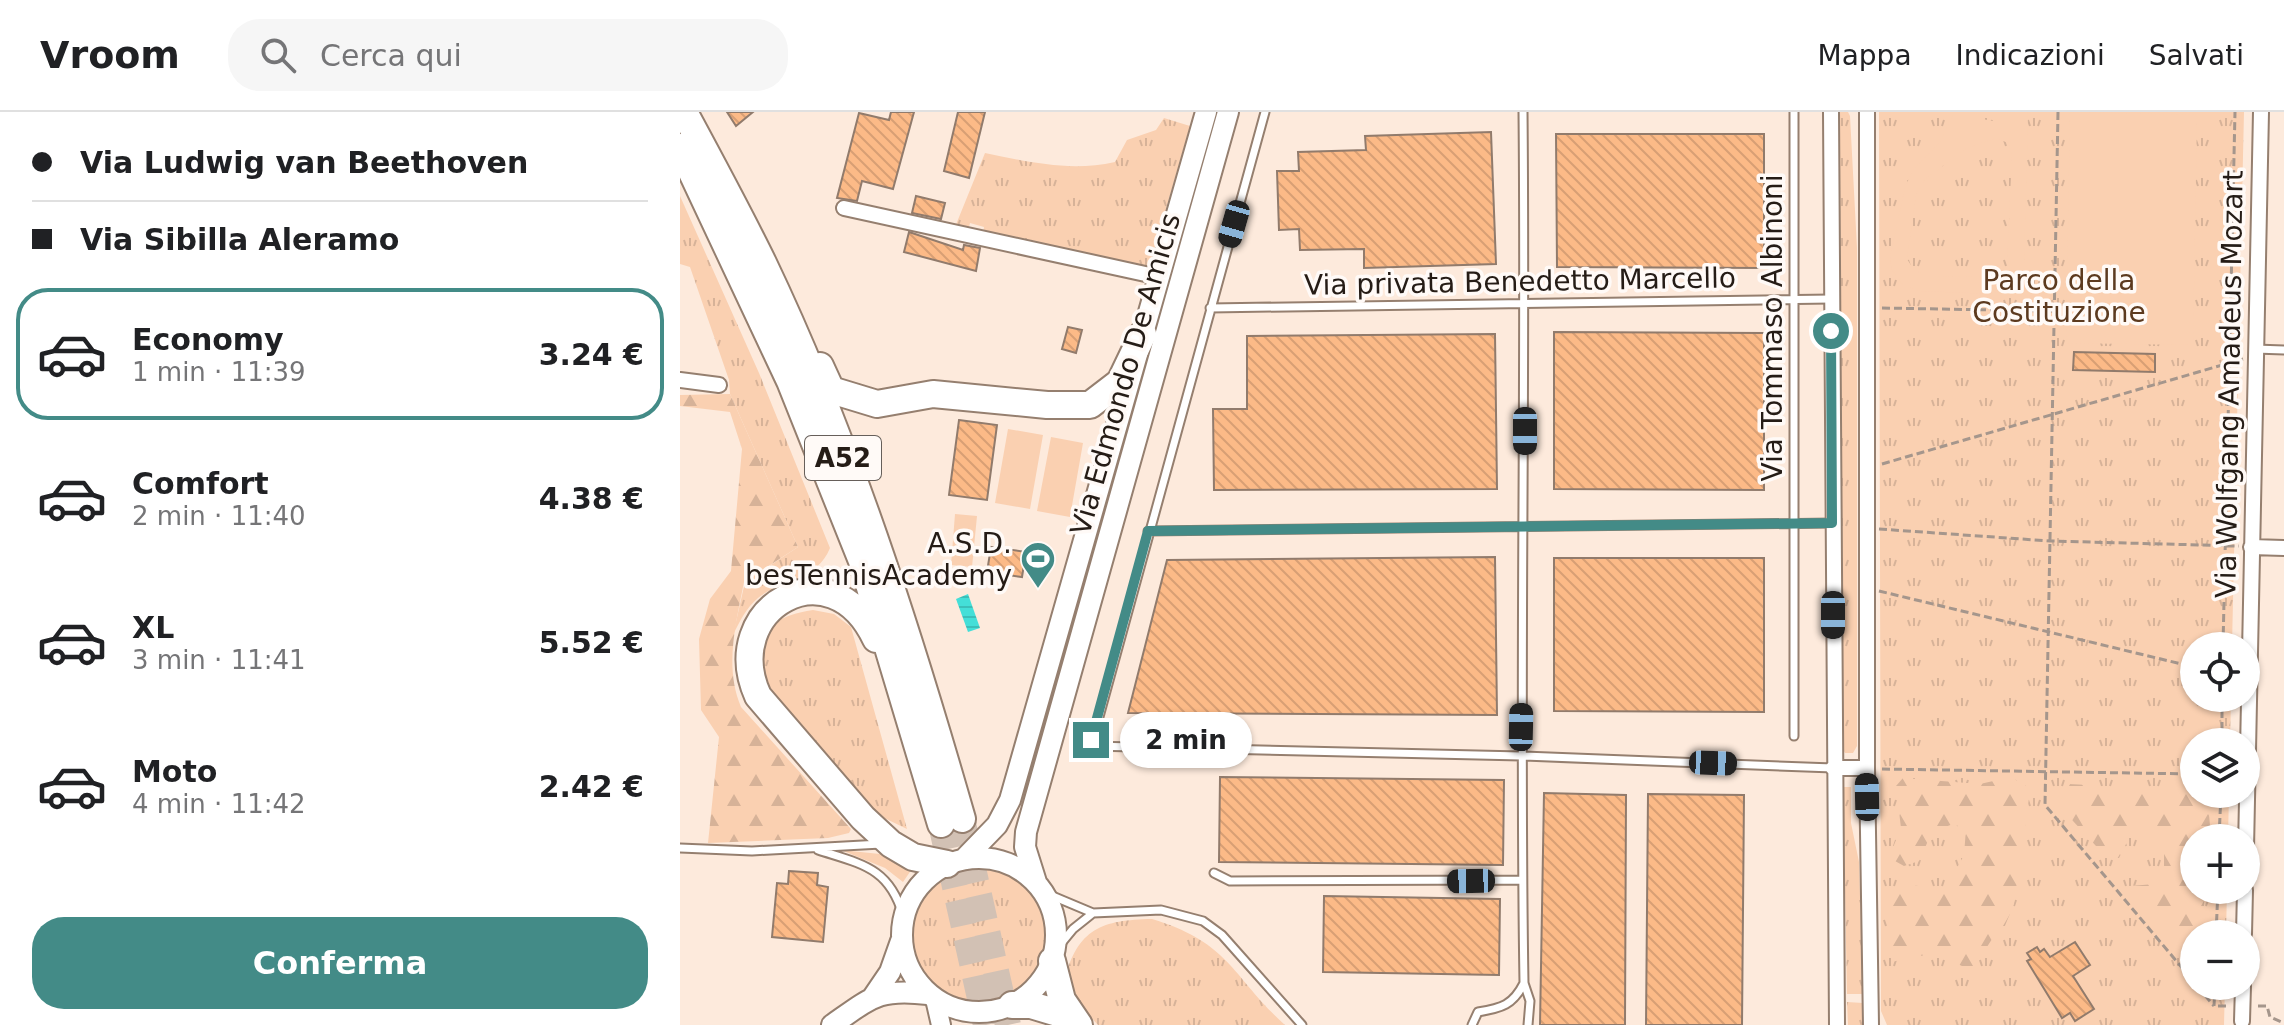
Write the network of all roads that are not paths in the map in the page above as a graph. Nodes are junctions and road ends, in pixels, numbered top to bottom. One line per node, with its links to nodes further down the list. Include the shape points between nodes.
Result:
1 (684, 112): 12 (highway, A52)
2 (1206, 112): 13 (main road, Via Edmondo De Amicis)
3 (1228, 112): 41 (main road, Via Edmondo De Amicis, via 1026,832 1025,847)
4 (1265, 112): 17 (lane)
5 (1523, 112): 16 (lane)
6 (1794, 112): 14 (lane, Via Tommaso Albinoni)
7 (1831, 112): 15 (street)
8 (1867, 112): 33 (street)
9 (2261, 112): 20 (street, Via Wolfgang Amadeus Mozart)
10 (680, 147): 29 (highway, A52, via 790,381 862,561)
11 (844, 208): 13 (street)
12 (764, 265): 18 (highway, via 779,272 831,390 877,404 933,394 1090,405 1120,382); 29 (highway, A52, via 879,549 952,822)
13 (1159, 277): 18 (main road, Via Edmondo De Amicis)
14 (1794, 298): 15 (lane, Via privata Benedetto Marcello); 16 (lane, Via privata Benedetto Marcello); 23 (lane, Via Tommaso Albinoni)
15 (1831, 299): 24 (street)
16 (1526, 303): 17 (lane, Via privata Benedetto Marcello); 25 (lane)
17 (1210, 308): 26 (lane)
18 (1143, 334): 38 (main road, Via Edmondo De Amicis, via 1010,800 997,825)
19 (2284, 350): 20 (lane)
20 (2255, 353): 27 (street, Via Wolfgang Amadeus Mozart)
21 (680, 380): 22 (street)
22 (719, 385)
23 (1794, 523): 24 (lane); 25 (lane); 30 (lane, Via Tommaso Albinoni)
24 (1832, 523): 32 (street)
25 (1525, 526): 26 (lane); 31 (lane)
26 (1148, 531): 31 (lane, via 1091,746)
27 (2251, 547): 28 (street); 34 (street, Via Wolfgang Amadeus Mozart)
28 (2284, 548)
29 (909, 715): 35 (highway, via 897,701 865,615 853,604 813,591 776,604 762,619 747,654 758,696)
30 (1794, 736)
31 (1521, 756): 32 (lane); 40 (lane)
32 (1833, 768): 33 (street); 59 (street)
33 (1867, 768): 60 (street)
34 (2246, 824)
35 (891, 844): 37 (lane); 38 (highway, via 913,857)
36 (680, 848): 37 (lane)
37 (812, 848): 43 (lane, via 869,867 897,893)
38 (956, 861): 41 (main road, via 999,860); 43 (main road, via 915,889)
39 (1214, 873): 40 (lane, via 1230,881)
40 (1522, 880): 46 (lane)
41 (1040, 887): 42 (lane); 45 (main road, via 1054,915)
42 (1093, 913): 45 (lane); 56 (lane, via 1161,910 1203,921 1222,935)
43 (903, 915): 44 (main road)
44 (901, 941): 47 (main road, via 909,969); 48 (main road, via 890,972)
45 (1053, 956): 50 (main road, via 1037,986); 51 (highway, via 1055,986)
46 (1524, 983): 57 (lane, via 1516,999 1478,1012); 58 (lane, via 1530,1001)
47 (932, 996): 48 (main road, via 894,990); 50 (main road, via 967,1011); 54 (street)
48 (873, 997): 53 (main road)
49 (2243, 1000): 52 (street)
50 (1006, 1007): 51 (highway, via 1031,1005); 55 (main road)
51 (1075, 1021)
52 (2243, 1024)
53 (832, 1025)
54 (941, 1025)
55 (984, 1025)
56 (1302, 1025)
57 (1472, 1025)
58 (1528, 1025)
59 (1837, 1025)
60 (1871, 1025)

